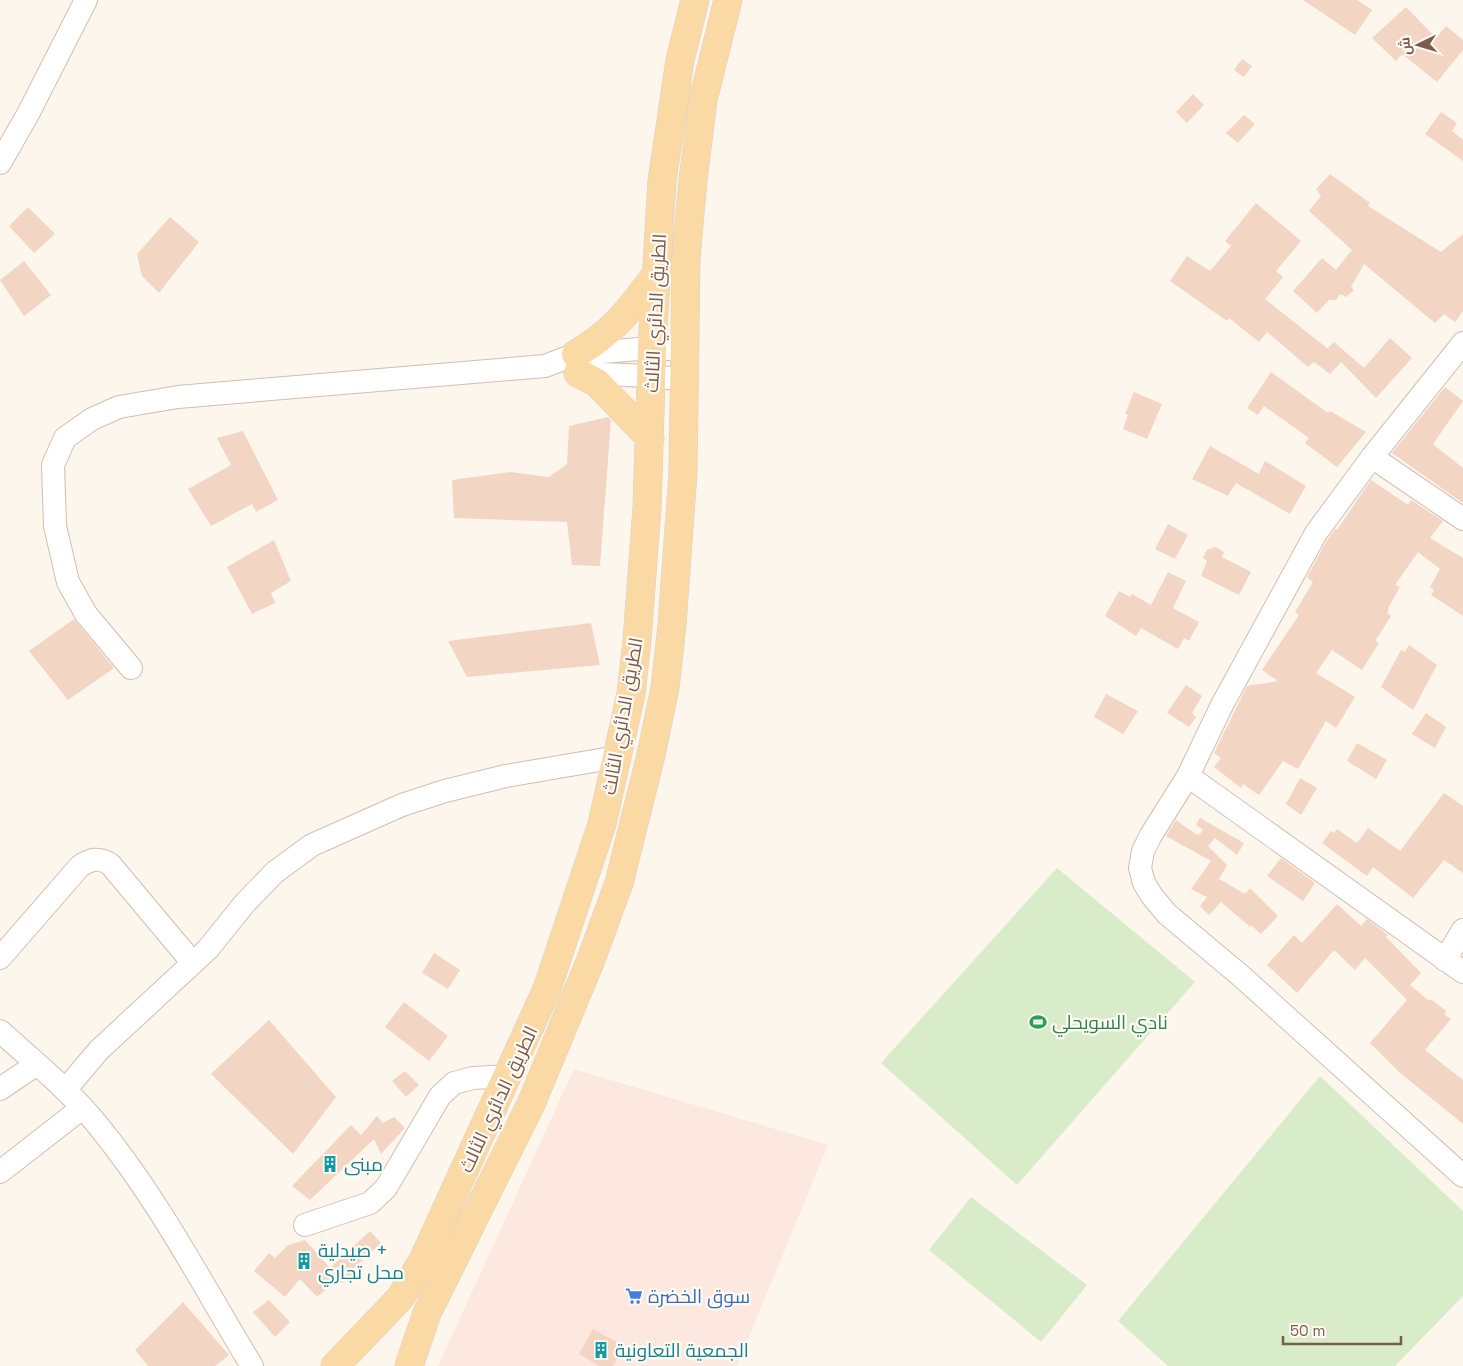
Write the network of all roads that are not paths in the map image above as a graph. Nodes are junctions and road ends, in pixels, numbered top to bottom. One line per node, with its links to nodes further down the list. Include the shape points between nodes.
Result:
1 (86, 0): 4 (street)
2 (695, 0): 5 (main road, الطريق الدائري الثالث, via 680,60 662,181)
3 (728, 0): 8 (main road, الطريق الدائري الثالث, via 703,100 693,180 686,258)
4 (0, 163)
5 (658, 272): 7 (main road, الطريق الدائري الثالث); 9 (main road, via 624,317)
6 (1463, 343): 13 (street)
7 (652, 348): 8 (street); 9 (street); 10 (main road, الطريق الدائري الثالث)
8 (686, 350): 11 (main road, الطريق الدائري الثالث)
9 (577, 364): 10 (street); 12 (main road); 15 (street, via 148,401 119,407 98,416 65,438 53,465 55,526 68,582 86,614)
10 (651, 376): 11 (street); 12 (main road, الطريق الدائري الثالث)
11 (686, 380): 34 (main road, الطريق الدائري الثالث, via 683,473 665,688 619,884 531,1104 427,1313)
12 (650, 438): 16 (main road, الطريق الدائري الثالث, via 637,640 631,694)
13 (1372, 457): 14 (street); 17 (street, via 1316,532 1222,705)
14 (1463, 519)
15 (131, 668)
16 (617, 757): 21 (street, via 506,776 445,791 402,805 312,845 275,872); 25 (main road, الطريق الدائري الثالث, via 602,824 550,980)
17 (1188, 776): 20 (street); 30 (street, via 1143,851 1140,868 1152,896 1186,931 1241,976)
18 (1463, 930): 20 (street)
19 (0, 958): 21 (street, via 80,866 90,860 102,859 110,864)
20 (1445, 960): 22 (street)
21 (192, 962): 27 (street, via 99,1050)
22 (1463, 972)
23 (0, 1031): 24 (street)
24 (37, 1064): 26 (street); 27 (street)
25 (509, 1076): 31 (street, via 473,1078 454,1083 440,1096 386,1188 370,1202); 33 (main road, الطريق الدائري الثالث, via 423,1260 401,1297)
26 (0, 1089)
27 (66, 1089): 28 (street)
28 (82, 1108): 29 (street); 32 (street, via 142,1184)
29 (0, 1172)
30 (1463, 1176)
31 (305, 1225)
32 (252, 1366)
33 (335, 1366)
34 (409, 1366)

